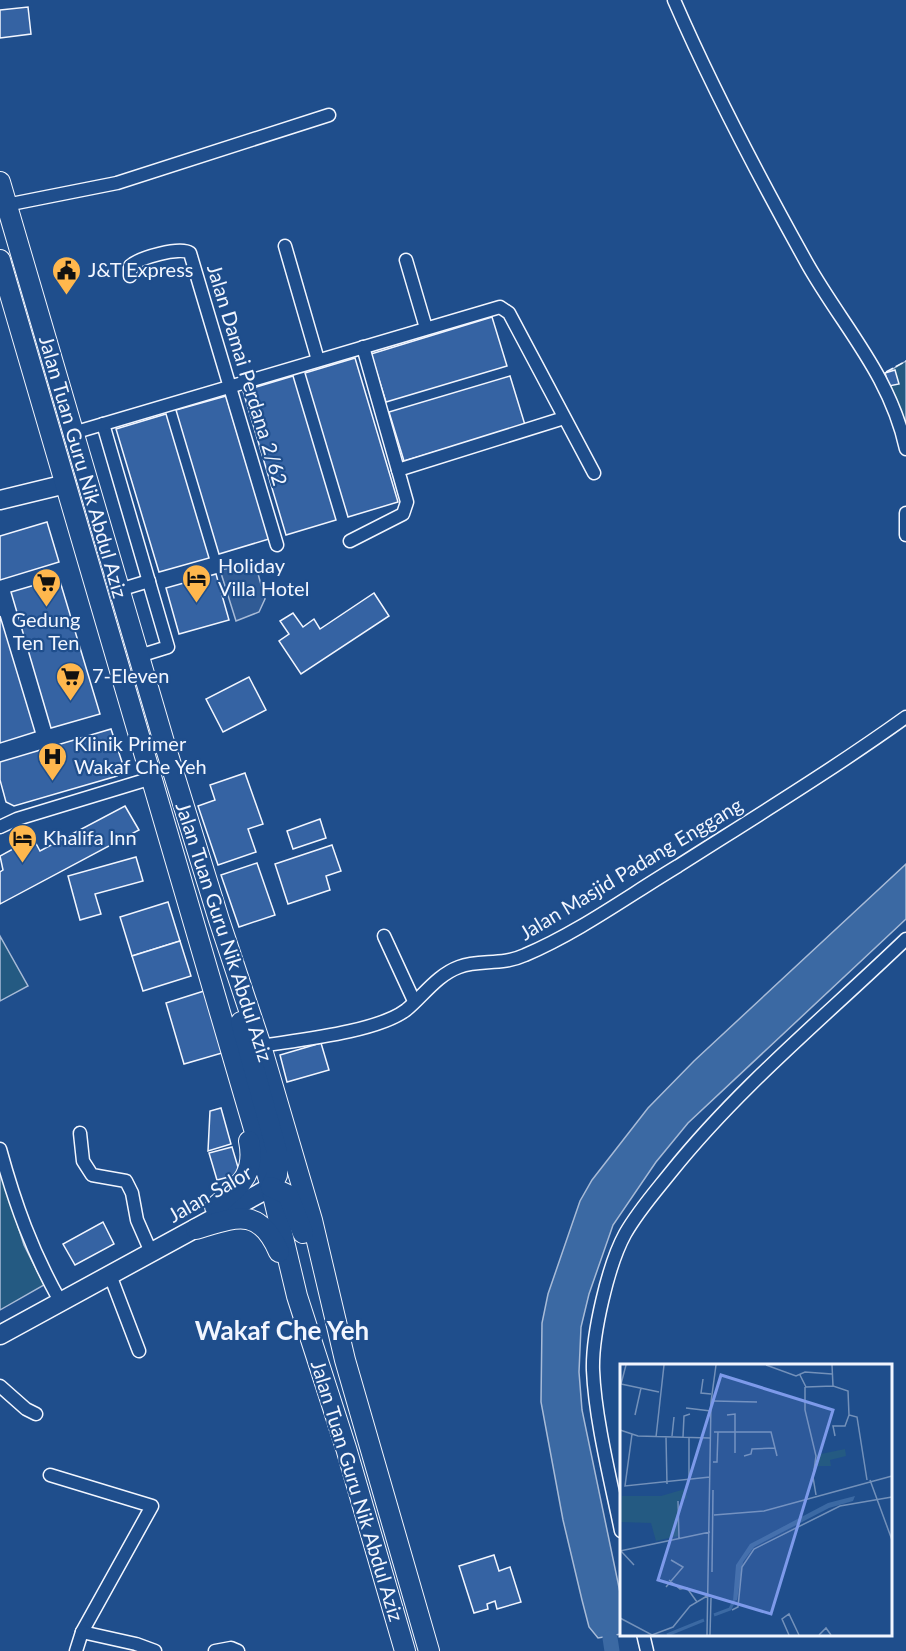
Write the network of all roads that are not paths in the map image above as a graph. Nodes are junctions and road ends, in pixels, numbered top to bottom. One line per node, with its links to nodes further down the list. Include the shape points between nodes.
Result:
1 (674, 0): 17 (street, via 701,62 808,265 882,378)
2 (329, 115): 4 (street, via 117,183)
3 (0, 182): 4 (main road, Jalan Tuan Guru Nik Abdul Aziz)
4 (6, 205): 16 (main road, Jalan Tuan Guru Nik Abdul Aziz)
5 (285, 246): 12 (street)
6 (0, 260): 9 (main road, Jalan Tuan Guru Nik Abdul Aziz)
7 (406, 260): 10 (street)
8 (130, 276): 13 (street, Jalan Damai Perdana 2/62, via 130,266 137,262 178,250 189,253)
9 (5, 290): 20 (main road, Jalan Tuan Guru Nik Abdul Aziz)
10 (426, 328): 11 (street); 14 (street, via 496,307 507,310)
11 (363, 347): 12 (street); 18 (street)
12 (318, 360): 13 (street)
13 (230, 386): 15 (street); 25 (street, Jalan Damai Perdana 2/62)
14 (564, 418): 18 (street); 19 (street)
15 (103, 424): 16 (street); 26 (street)
16 (73, 433): 27 (main road, Jalan Tuan Guru Nik Abdul Aziz)
17 (906, 449)
18 (398, 470): 24 (street, via 407,502 403,514)
19 (594, 472)
20 (66, 484): 21 (main road); 30 (main road, Jalan Tuan Guru Nik Abdul Aziz)
21 (0, 500)
22 (906, 513): 23 (street)
23 (906, 535)
24 (350, 541)
25 (277, 545)
26 (149, 581): 27 (street); 28 (street, via 168,647)
27 (119, 590): 28 (main road, Jalan Tuan Guru Nik Abdul Aziz)
28 (139, 656): 32 (main road, Jalan Tuan Guru Nik Abdul Aziz)
29 (906, 717): 35 (street, Jalan Masjid Padang Enggang, via 621,903 513,960 458,968)
30 (152, 778): 31 (street); 37 (main road, Jalan Tuan Guru Nik Abdul Aziz)
31 (0, 827)
32 (219, 920): 36 (main road, Jalan Tuan Guru Nik Abdul Aziz); 40 (main road, via 252,1067 277,1152 277,1175)
33 (384, 936): 35 (street)
34 (906, 939): 53 (street, via 728,1107 639,1210 624,1236 601,1308 593,1370)
35 (414, 1001): 36 (street, Jalan Masjid Padang Enggang, via 406,1010 381,1021)
36 (261, 1046): 49 (main road, Jalan Tuan Guru Nik Abdul Aziz, via 312,1220)
37 (234, 1060): 40 (main road, Jalan Tuan Guru Nik Abdul Aziz); 41 (main road, via 251,1165 238,1188)
38 (80, 1133): 43 (street, via 83,1161 92,1175 126,1180 137,1220)
39 (0, 1149): 46 (street, via 30,1243)
40 (271, 1187): 41 (main road, Jalan Salor, via 250,1188); 42 (main road, Jalan Salor); 45 (main road, Jalan Tuan Guru Nik Abdul Aziz); 49 (main road, via 288,1196 293,1204)
41 (215, 1207): 43 (main road, Jalan Salor)
42 (196, 1229): 43 (main road, Jalan Salor); 45 (main road, via 232,1218 256,1221 272,1238)
43 (155, 1250): 44 (main road, Jalan Salor)
44 (110, 1275): 46 (main road, Jalan Salor); 48 (street)
45 (297, 1296): 60 (main road, Jalan Tuan Guru Nik Abdul Aziz)
46 (60, 1301): 47 (main road, Jalan Salor)
47 (0, 1335)
48 (140, 1351)
49 (345, 1360): 61 (main road, Jalan Tuan Guru Nik Abdul Aziz)
50 (0, 1386): 51 (street)
51 (36, 1414)
52 (50, 1474): 54 (street, via 152,1506)
53 (620, 1525)
54 (82, 1632): 56 (street); 57 (street)
55 (643, 1636): 62 (street)
56 (76, 1651)
57 (154, 1651)
58 (215, 1651): 59 (street)
59 (238, 1651)
60 (405, 1651)
61 (429, 1651)
62 (647, 1651)

